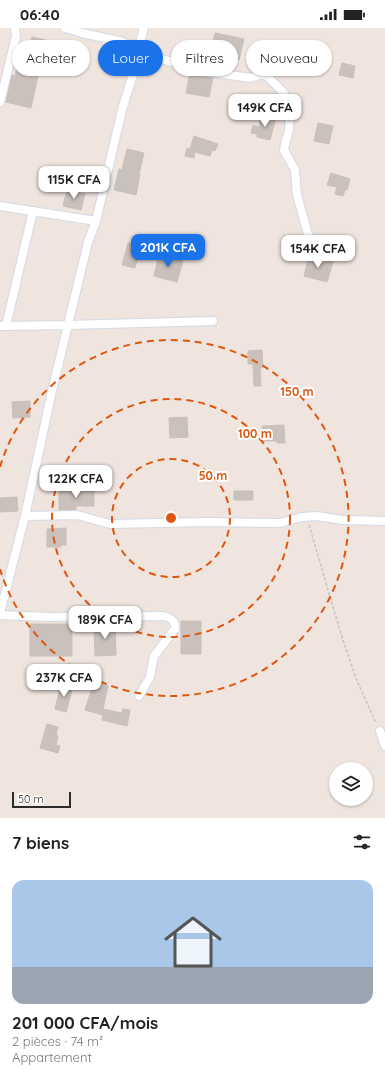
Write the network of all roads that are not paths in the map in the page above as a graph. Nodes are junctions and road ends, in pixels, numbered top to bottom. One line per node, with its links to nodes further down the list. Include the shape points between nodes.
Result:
1 (15, 28): 8 (street, via 16,36)
2 (66, 28): 4 (street)
3 (144, 28): 5 (street)
4 (114, 40)
5 (141, 40)
6 (163, 59): 12 (street, via 203,71 250,78 262,74 284,93 290,110 290,130 284,150 295,170 297,195)
7 (133, 76): 11 (street)
8 (0, 102)
9 (0, 206): 10 (street)
10 (32, 211): 11 (street); 14 (street)
11 (96, 221): 15 (street, via 88,242)
12 (311, 245)
13 (213, 321): 15 (street)
14 (3, 326): 15 (street)
15 (68, 326): 16 (street)
16 (25, 516): 17 (street, via 77,515 110,524 280,523 307,517); 18 (street)
17 (385, 521)
18 (0, 614): 19 (street, via 48,617 170,617 174,621 175,629 154,656 150,677)
19 (139, 696)
20 (380, 731): 21 (street)
21 (385, 746)

